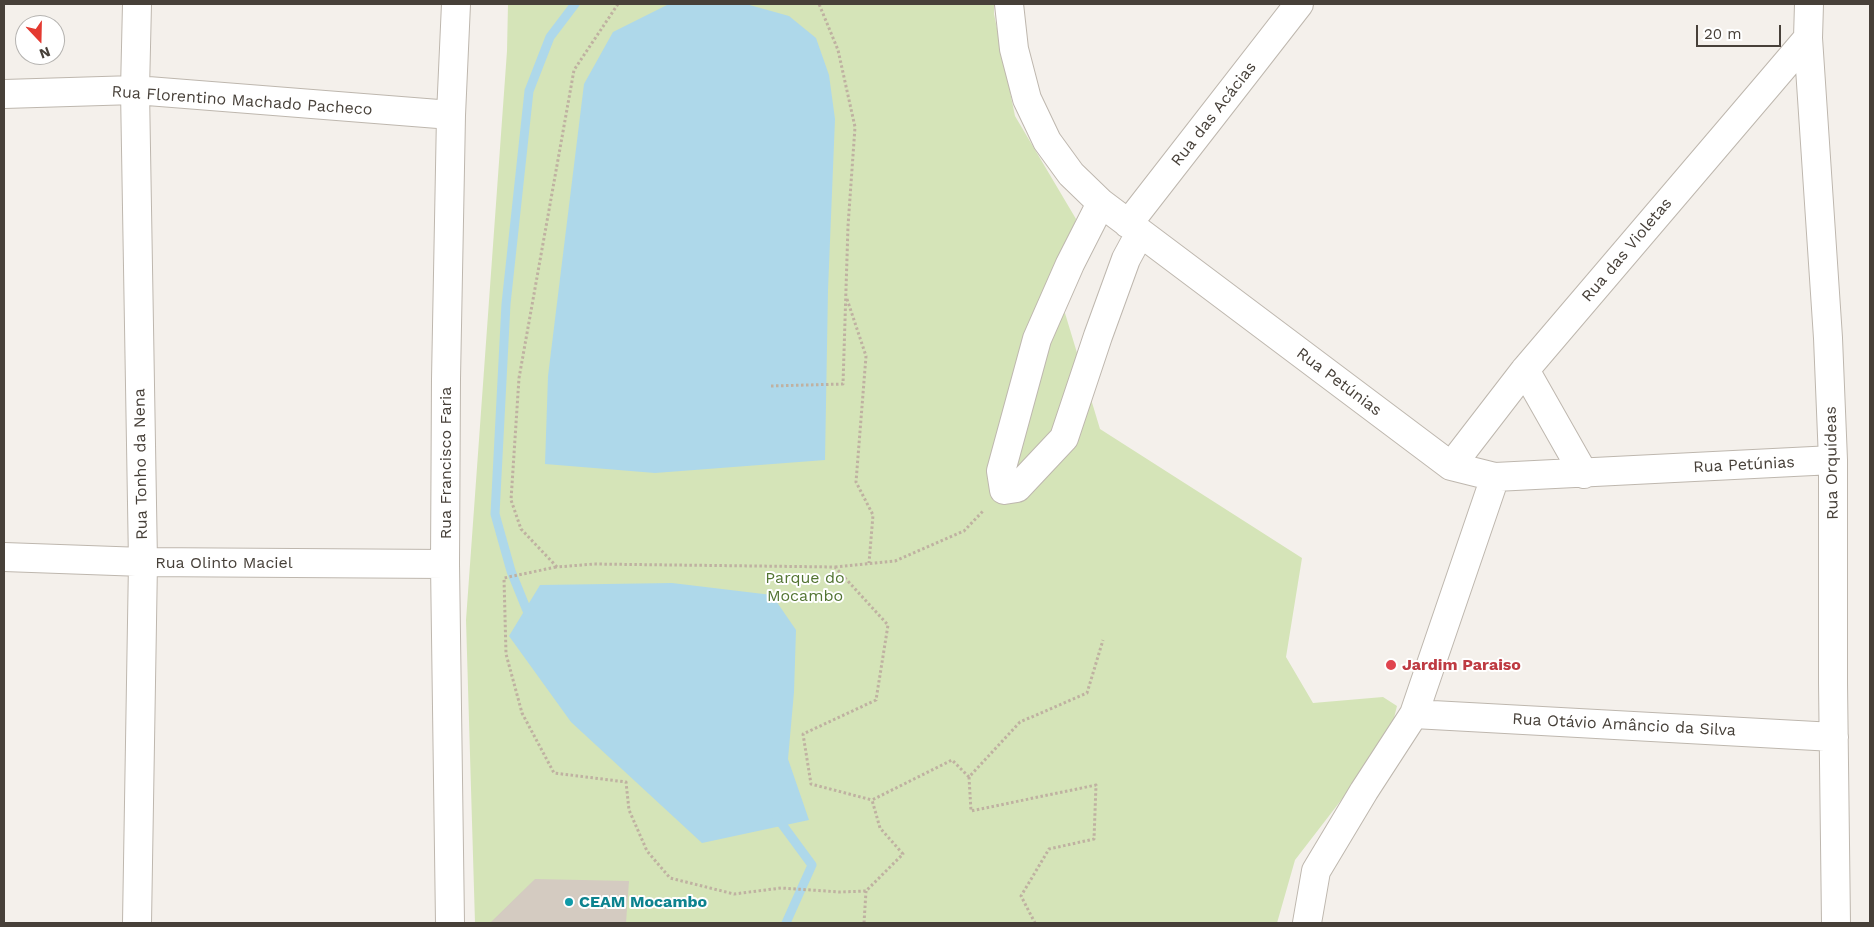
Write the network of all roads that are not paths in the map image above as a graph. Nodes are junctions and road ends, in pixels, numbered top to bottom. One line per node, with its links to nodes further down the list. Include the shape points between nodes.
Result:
1 (137, 4): 7 (street, Rua Tonho da Nena)
2 (456, 4): 9 (street, Rua Francisco Faria)
3 (1009, 4): 10 (street, Rua Petúnias, via 1014,49 1027,99 1047,141)
4 (1299, 4): 11 (street, Rua das Acácias)
5 (1809, 4): 6 (street, Rua Orquídeas)
6 (1808, 38): 12 (street, Rua das Violetas); 13 (street, Rua Orquídeas)
7 (135, 90): 8 (street, Rua Florentino Machado Pacheco); 9 (street, Rua Florentino Machado Pacheco); 18 (street, Rua Tonho da Nena)
8 (4, 94)
9 (451, 115): 19 (street, Rua Francisco Faria)
10 (1100, 203): 11 (street, Rua Petúnias); 11 (street, Rua das Acácias, via 1037,339 1001,471 1004,490 1017,488 1064,438)
11 (1134, 228): 14 (street, Rua Petúnias)
12 (1525, 370): 14 (street, Rua das Violetas); 15 (street)
13 (1833, 460): 15 (street, Rua Petúnias); 21 (street, Rua Orquídeas)
14 (1451, 466): 16 (street, Rua Petúnias)
15 (1584, 474): 16 (street, Rua Petúnias)
16 (1495, 477): 20 (street)
17 (4, 557): 18 (street, Rua Olinto Maciel)
18 (143, 562): 19 (street, Rua Olinto Maciel); 22 (street, Rua Tonho da Nena)
19 (445, 564): 23 (street, Rua Francisco Faria)
20 (1414, 714): 21 (street, Rua Otávio Amâncio da Silva); 24 (street, via 1316,871)
21 (1834, 737): 25 (street, Rua Orquídeas)
22 (137, 923)
23 (450, 923)
24 (1308, 923)
25 (1836, 923)

